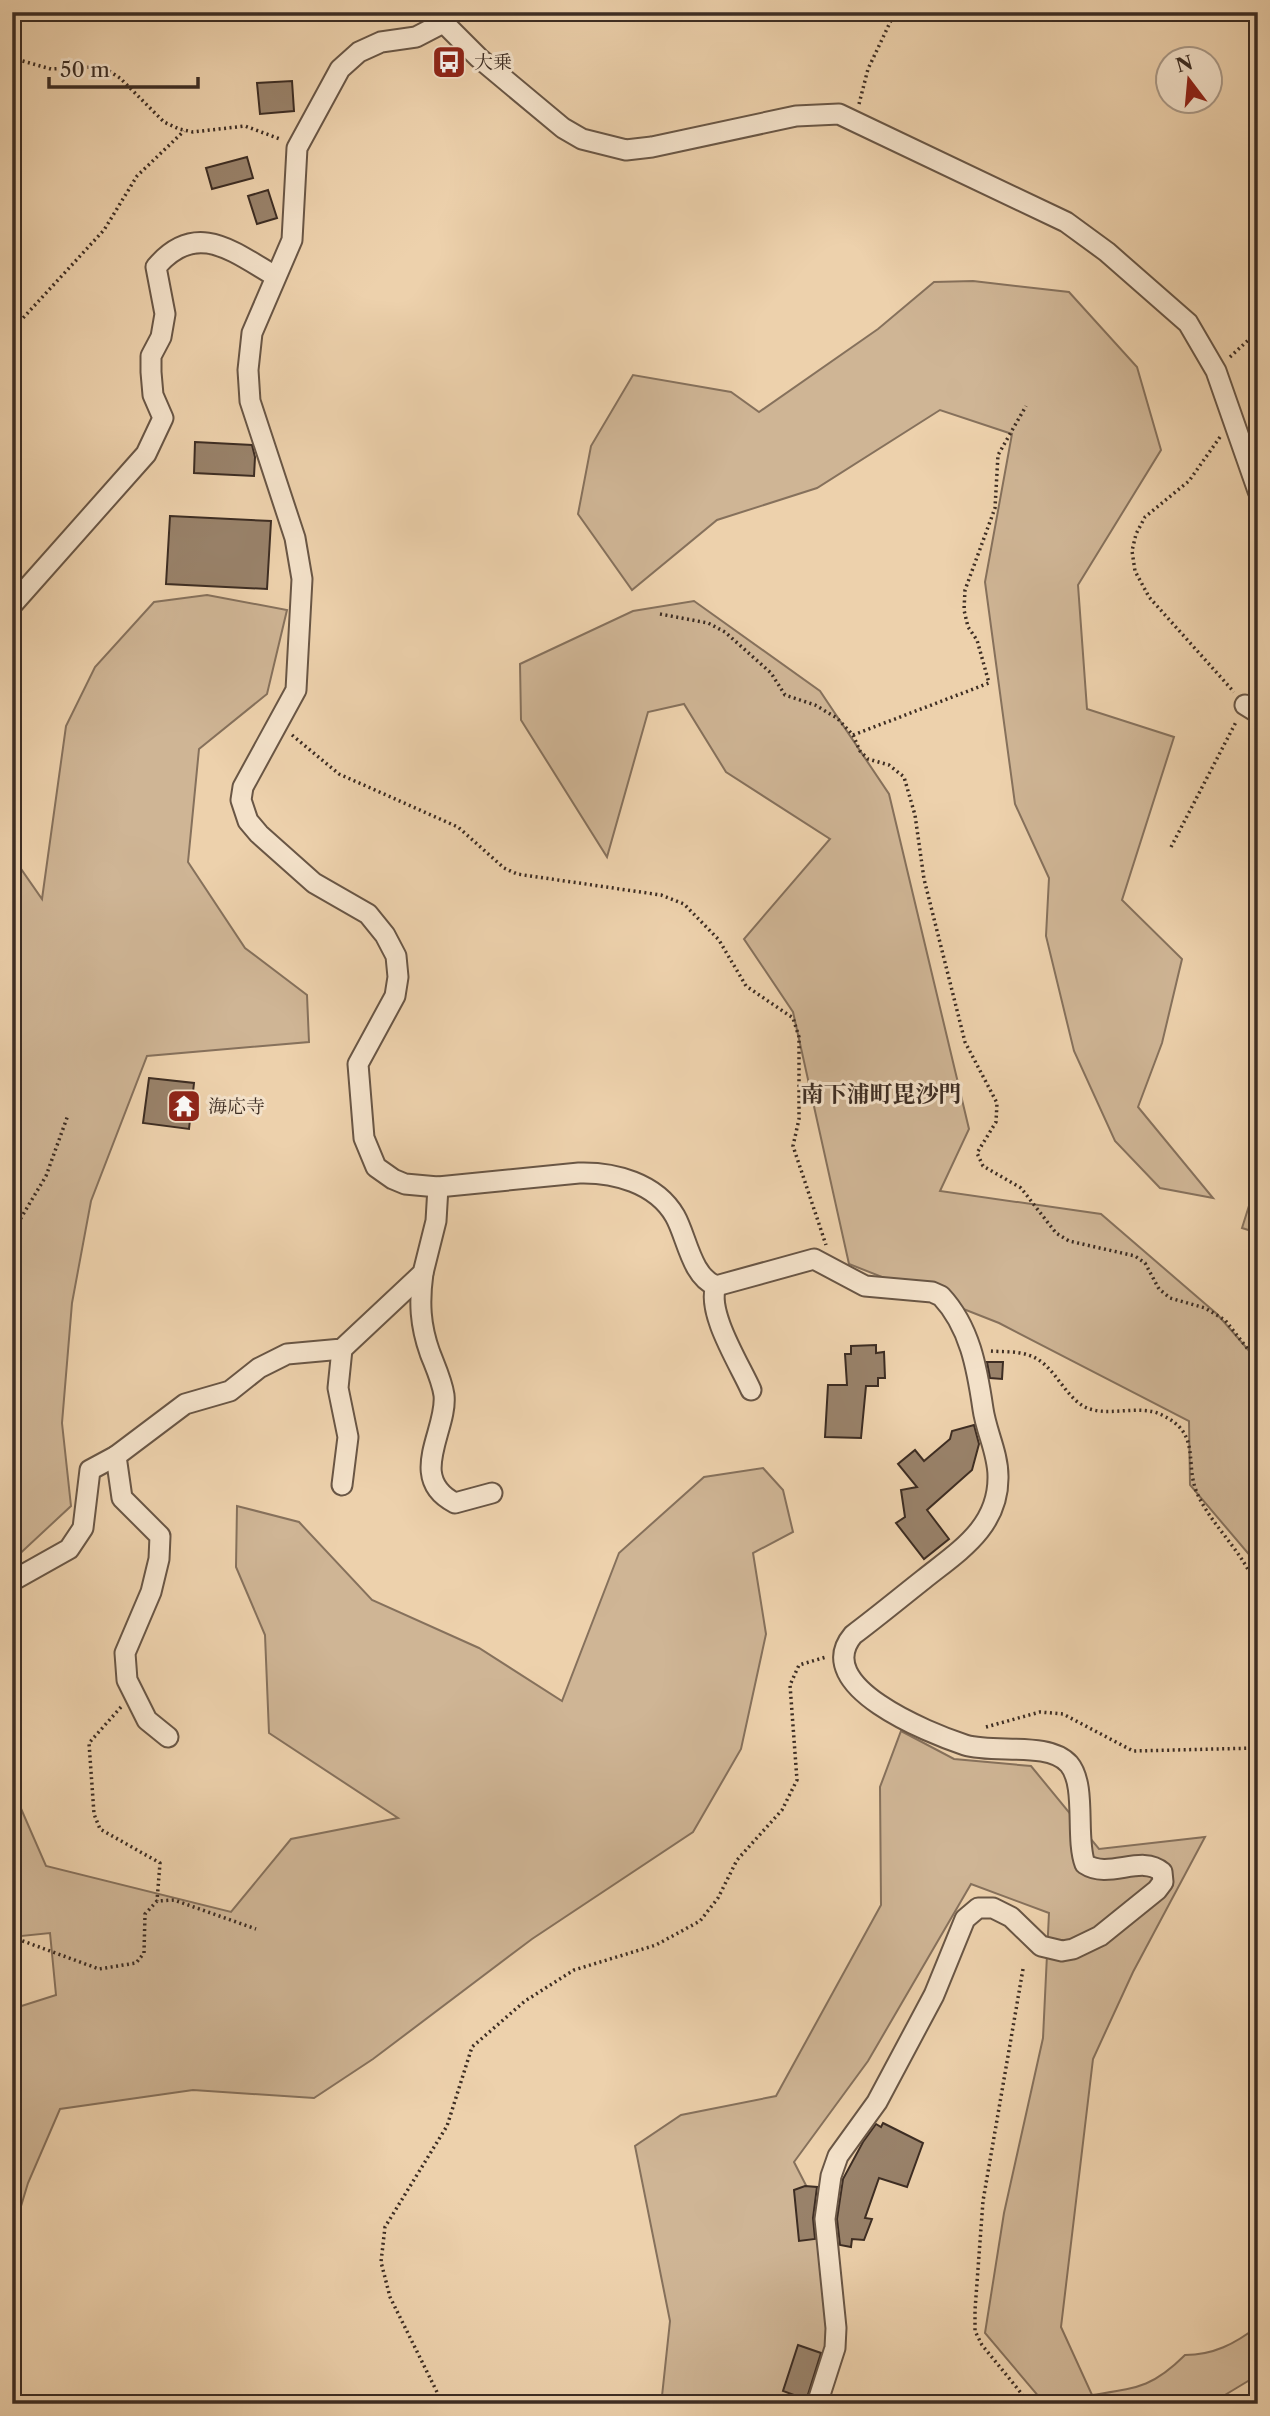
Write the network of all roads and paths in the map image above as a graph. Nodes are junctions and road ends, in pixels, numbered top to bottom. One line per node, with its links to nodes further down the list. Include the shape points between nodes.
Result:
1 (895, 12): 4 (path, via 868,69)
2 (438, 18): 4 (street, via 563,128 602,146 625,150 652,147 820,113); 6 (street, via 416,37 381,42 359,52 340,69)
3 (12, 58): 5 (path, via 51,69 109,71 164,122)
4 (855, 121): 10 (street, via 1084,234 1188,323)
5 (185, 130): 6 (path, via 245,126); 8 (path, via 137,176 104,230)
6 (297, 148): 7 (street, via 296,220)
7 (275, 276): 14 (street, via 223,245 193,243 170,250 156,267 165,314 151,356 153,395 163,418 158,434 146,454); 17 (street, via 252,333 248,370 250,401 295,538 302,579 296,690)
8 (12, 330)
9 (1258, 331): 10 (path)
10 (1216, 371): 12 (street)
11 (1026, 405): 18 (path, via 998,455 995,508 965,590 968,627 977,640 989,683)
12 (1231, 415): 13 (street); 16 (path, via 1209,457 1189,481 1145,517 1132,551 1135,571 1149,597)
13 (1258, 491)
14 (12, 605)
15 (660, 614): 18 (path, via 708,623 725,632 771,673 785,695 816,705)
16 (1251, 709): 19 (path)
17 (279, 724): 21 (street, via 243,787 244,814 259,834 314,883 368,915 392,946 399,965 395,996 358,1064 364,1138 383,1173 405,1184); 23 (path, via 339,774 451,822 517,874 661,895 692,911 719,940 746,986 793,1018 799,1037 799,1119 793,1146)
18 (853, 735): 28 (path, via 868,759 889,765 904,777 965,1042 998,1103 996,1122 977,1153 983,1166 1021,1188 1056,1233 1069,1241 1135,1256 1170,1298 1205,1308 1225,1320)
19 (1171, 847)
20 (68, 1115): 22 (path, via 46,1176)
21 (438, 1186): 24 (street, via 436,1221); 25 (street, via 600,1172 630,1180 674,1214 696,1265)
22 (12, 1233)
23 (831, 1268): 25 (street, via 807,1259); 27 (street, via 872,1288 938,1293)
24 (423, 1273): 26 (street); 32 (street, via 419,1310 444,1395 433,1441 435,1486 455,1503)
25 (716, 1286): 29 (street, via 712,1295 716,1315)
26 (342, 1349): 30 (street, via 287,1354 259,1368 230,1391 185,1404); 31 (street, via 338,1388 348,1437)
27 (973, 1350): 34 (path, via 1029,1355 1093,1410 1161,1414 1182,1430 1191,1444 1195,1489 1206,1513 1254,1578); 35 (street, via 984,1421 997,1464 998,1489 990,1513 965,1549 853,1635)
28 (1258, 1362)
29 (751, 1391)
30 (116, 1456): 33 (street, via 90,1470 83,1528 69,1549); 36 (street, via 122,1498 160,1536 151,1592 125,1653 127,1680)
31 (342, 1485)
32 (492, 1493)
33 (12, 1581)
34 (1258, 1594)
35 (841, 1658): 44 (path, via 830,1656 799,1665 790,1685 797,1780 782,1810 737,1860 718,1898 700,1920 656,1945 574,1970 525,2001 472,2047 447,2126 385,2227 381,2262 390,2297); 45 (street, via 849,1678 887,1711 968,1746 1039,1751 1064,1760 1077,1783 1085,1864 1106,1871 1153,1865 1164,1877 1157,1890 1123,1919 1073,1949 1041,1945 1011,1917 993,1908 978,1908 965,1919 934,1995 877,2102 838,2156 831,2176 825,2219 835,2348)
36 (135, 1694): 38 (street, via 146,1720); 40 (path, via 89,1743 94,1814 100,1829 160,1863)
37 (980, 1729): 39 (path, via 1041,1712 1063,1714 1133,1751)
38 (168, 1737)
39 (1258, 1748)
40 (158, 1901): 41 (path, via 174,1900); 42 (path, via 145,1914 144,1953 136,1962 120,1967 99,1969)
41 (256, 1929)
42 (12, 1937)
43 (1023, 1969): 46 (path, via 982,2201 975,2331)
44 (437, 2392)
45 (817, 2404)
46 (1030, 2404)

